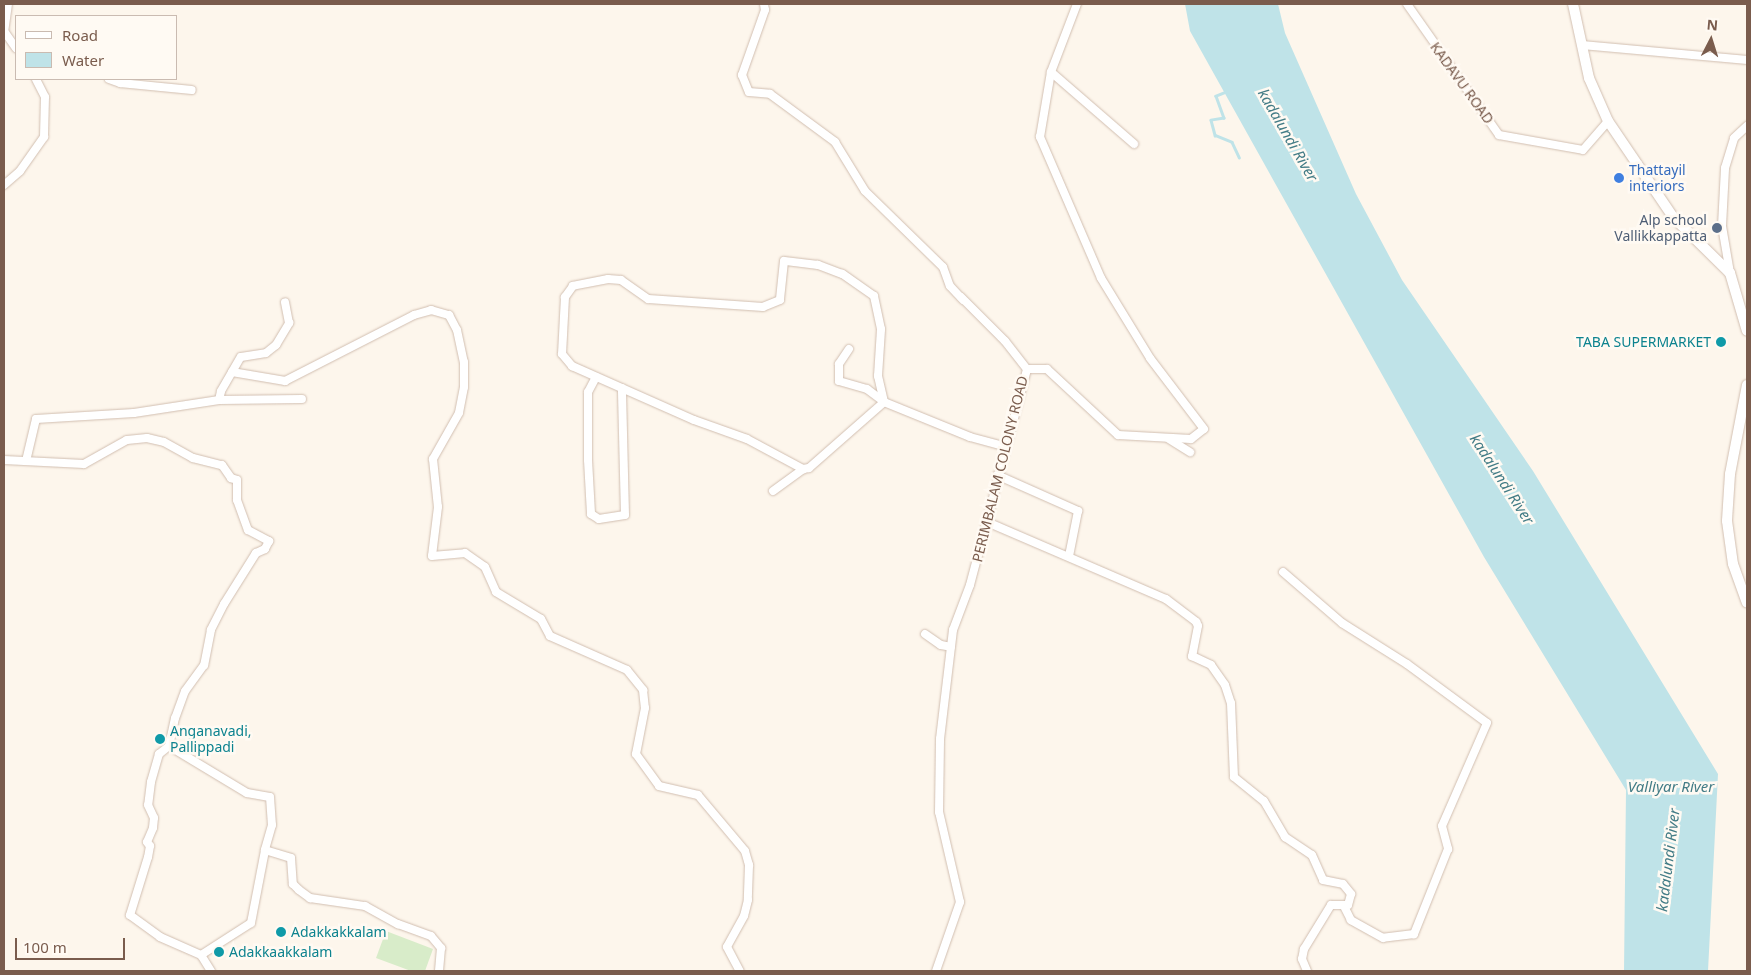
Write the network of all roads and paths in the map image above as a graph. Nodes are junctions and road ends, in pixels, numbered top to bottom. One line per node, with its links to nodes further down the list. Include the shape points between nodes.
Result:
1 (8, 4): 6 (street, via 4,30)
2 (764, 4): 19 (street, via 765,10 742,76 749,92 770,94 835,142 865,191 943,267 950,286)
3 (1077, 4): 9 (street, PERIMBALAM COLONY ROAD)
4 (1406, 4): 13 (street, KADAVU ROAD, via 1499,135 1582,150)
5 (1573, 4): 7 (main road)
6 (15, 44)
7 (1582, 45): 8 (street); 13 (main road, via 1589,78)
8 (1747, 60)
9 (1051, 72): 15 (street); 31 (street, PERIMBALAM COLONY ROAD, via 1040,137 1083,239 1101,278 1150,358 1204,429 1191,439)
10 (36, 80): 16 (street, via 45,97 44,137 20,171)
11 (112, 80): 12 (street)
12 (192, 90)
13 (1608, 121): 17 (main road, via 1673,217)
14 (1747, 126): 17 (street, via 1734,138 1725,168 1722,226)
15 (1134, 144)
16 (4, 185)
17 (1730, 273): 21 (main road)
18 (958, 292): 19 (street)
19 (962, 300): 23 (street, via 1005,341)
20 (285, 302): 24 (street, via 289,323 276,346 266,353 241,357)
21 (1747, 331)
22 (849, 349): 30 (street, via 839,364 839,381 867,388)
23 (1026, 369): 31 (street, PERIMBALAM COLONY ROAD, via 1047,369 1118,435); 32 (street, PERIMBALAM COLONY ROAD)
24 (232, 372): 28 (street); 51 (street, via 285,381 414,315 431,310 449,315 457,330 462,354 464,387 459,413 433,459 438,507 432,556 465,553 485,567 496,592 541,619 550,636 627,670 643,690 645,708 636,754 660,786 698,795 745,851 749,865 748,900 744,916 727,947)
25 (596, 377): 27 (street); 27 (street, via 588,392 588,460 591,514 599,518 625,515); 30 (street, via 572,366 562,354 565,298 573,286 608,279 621,280 654,300 763,308 780,300 784,261 818,265 842,274 874,296 881,329 878,376)
26 (1747, 385): 42 (main road, via 1730,474 1727,521 1733,564)
27 (622, 388): 36 (street, via 747,439)
28 (219, 400): 29 (street); 35 (street, via 134,413 36,418)
29 (302, 400)
30 (884, 402): 32 (street, via 970,437); 36 (street, via 809,468)
31 (1168, 438): 33 (street)
32 (1004, 446): 37 (street, PERIMBALAM COLONY ROAD)
33 (1190, 452)
34 (4, 460): 35 (street)
35 (26, 461): 45 (street, via 84,464 128,440 147,438 164,442 193,458 222,464 237,480 237,500 248,530 269,541 265,549 256,553 211,630 204,665 185,691)
36 (803, 469): 38 (street)
37 (997, 476): 39 (street, PERIMBALAM COLONY ROAD); 40 (street, via 1078,511)
38 (773, 491)
39 (987, 522): 40 (street); 44 (street, PERIMBALAM COLONY ROAD, via 970,585 953,630)
40 (1069, 556): 47 (street, via 1166,599 1196,622 1192,656 1211,666 1225,685 1231,703 1234,777 1264,800 1285,837 1312,855 1323,880 1348,887 1351,901)
41 (1283, 572): 47 (street, via 1342,623 1407,664 1487,723 1442,826 1448,849 1414,934 1383,938 1351,920)
42 (1747, 603)
43 (925, 634): 44 (street, via 941,645)
44 (951, 647): 52 (street, PERIMBALAM COLONY ROAD, via 940,739 939,812 960,902)
45 (169, 746): 46 (street, via 247,793 270,797 272,826); 48 (street, via 160,754 151,782 148,805 154,818 153,828 146,842 150,846 148,857 130,915 160,937)
46 (265, 850): 48 (street, via 252,923); 50 (street, via 291,858 293,884 310,898 365,906 398,924 431,936 441,948)
47 (1344, 906): 53 (street, via 1331,905 1304,949 1302,959)
48 (200, 955): 49 (street)
49 (211, 971)
50 (439, 971)
51 (740, 971)
52 (936, 971)
53 (1307, 971)

